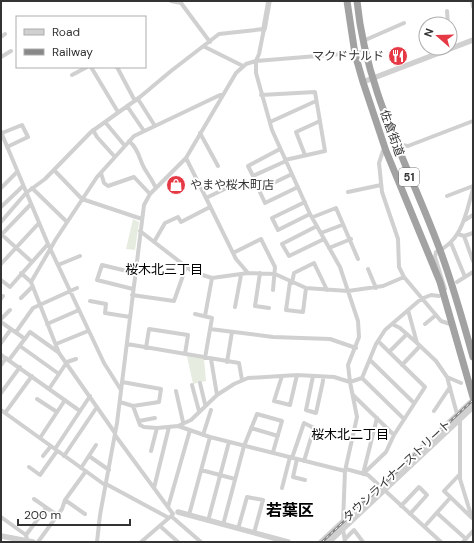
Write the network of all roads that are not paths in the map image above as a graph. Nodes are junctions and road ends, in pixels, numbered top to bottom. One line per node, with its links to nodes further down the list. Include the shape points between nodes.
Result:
1 (171, 1): 6 (street)
2 (269, 1): 11 (street)
3 (347, 1): 19 (highway, 佐倉街道 / 51)
4 (357, 1): 13 (highway, 佐倉街道 / 51)
5 (472, 1): 7 (street)
6 (181, 2): 14 (street)
7 (473, 7)
8 (447, 12): 9 (street)
9 (447, 16)
10 (404, 23): 13 (street)
11 (264, 29): 14 (street, via 219,34); 22 (street)
12 (473, 40): 15 (street)
13 (363, 41): 18 (highway, 佐倉街道 / 51)
14 (210, 42): 16 (street)
15 (458, 44)
16 (205, 47): 23 (street); 32 (street)
17 (11, 51): 21 (street)
18 (366, 52): 19 (street); 28 (highway, 佐倉街道 / 51)
19 (355, 54): 22 (street); 29 (highway, 佐倉街道 / 51)
20 (427, 56): 28 (street)
21 (1, 57)
22 (256, 61): 23 (street); 31 (street, via 257,82)
23 (244, 66): 30 (street, via 236,73)
24 (85, 68): 27 (street)
25 (92, 68): 35 (street)
26 (118, 68): 32 (street)
27 (72, 75)
28 (373, 79): 29 (street); 48 (highway, 佐倉街道 / 51)
29 (363, 82): 50 (highway, 佐倉街道 / 51)
30 (223, 95): 40 (street); 44 (street)
31 (261, 95): 33 (street, via 315,92); 39 (street)
32 (136, 100): 34 (street); 40 (street)
33 (316, 101): 36 (street); 39 (street)
34 (127, 106): 35 (street); 42 (street)
35 (118, 112): 38 (street)
36 (320, 121): 51 (street, via 325,151); 51 (street, via 296,132)
37 (473, 121): 48 (street)
38 (105, 122): 41 (street); 46 (street)
39 (270, 122): 49 (street)
40 (155, 126): 42 (street)
41 (93, 130): 52 (street); 56 (street)
42 (144, 131): 45 (street)
43 (1, 133): 47 (street); 47 (street, via 22,125 28,137)
44 (200, 133): 53 (street); 55 (street)
45 (129, 141): 46 (street); 67 (street, via 136,147)
46 (125, 146): 52 (street)
47 (7, 147): 57 (street)
48 (397, 148): 102 (highway, 佐倉街道 / 51)
49 (280, 149): 54 (street); 54 (street, via 248,166 253,176)
50 (386, 151): 61 (street, via 383,151 380,158); 135 (highway, 佐倉街道 / 51, via 433,261)
51 (305, 155): 54 (street)
52 (115, 157): 58 (street)
53 (186, 158): 67 (street); 73 (street)
54 (285, 160): 59 (street)
55 (218, 166)
56 (54, 170): 66 (street); 74 (street)
57 (17, 172): 62 (street); 65 (street)
58 (101, 173): 71 (street, via 104,183 108,186 134,178); 74 (street)
59 (292, 174): 64 (street); 64 (street, via 259,190 265,203)
60 (235, 184): 73 (street)
61 (381, 185): 69 (street); 121 (street, via 398,239 399,267)
62 (23, 186): 70 (street); 77 (street)
63 (473, 186): 72 (street)
64 (298, 187): 75 (street)
65 (1, 188)
66 (32, 188): 70 (street); 84 (street)
67 (156, 188): 71 (street)
68 (473, 189): 82 (street)
69 (348, 192)
70 (26, 194): 76 (street); 83 (street)
71 (150, 194): 81 (street, via 144,205)
72 (447, 196)
73 (206, 198): 78 (street)
74 (82, 199): 81 (street); 84 (street)
75 (305, 202): 80 (street); 80 (street, via 272,218 278,230)
76 (30, 204): 85 (street); 91 (street)
77 (1, 207)
78 (210, 207): 96 (street, via 181,222 178,217 165,223); 103 (street)
79 (473, 215): 82 (street)
80 (312, 216): 86 (street, via 336,208); 87 (street)
81 (142, 219): 88 (street)
82 (464, 221): 92 (street)
83 (1, 222)
84 (67, 222): 101 (street)
85 (39, 223): 98 (street); 99 (street)
86 (342, 225): 89 (street); 95 (street)
87 (317, 226): 89 (street); 94 (street, via 282,244 288,256)
88 (140, 231): 96 (street); 114 (street)
89 (321, 233): 94 (street)
90 (473, 233): 93 (street)
91 (1, 234): 99 (street)
92 (458, 234): 93 (street); 97 (street)
93 (464, 236): 106 (street)
94 (324, 239): 100 (street)
95 (351, 239): 100 (street); 105 (street)
96 (154, 242): 110 (street)
97 (451, 243): 102 (street); 119 (street)
98 (48, 244): 101 (street); 107 (street)
99 (16, 247): 107 (street); 108 (street)
100 (329, 248): 133 (street, via 340,267)
101 (51, 250): 109 (street); 125 (street)
102 (440, 250): 135 (street, via 436,252 435,257 444,284); 155 (highway, 佐倉街道 / 51)
103 (233, 253): 115 (street); 117 (street, via 261,239 274,263)
104 (80, 256): 109 (street)
105 (358, 258)
106 (473, 261)
107 (32, 262): 113 (street)
108 (1, 264)
109 (58, 265): 130 (street)
110 (186, 267): 120 (street); 134 (street, via 174,300)
111 (368, 269): 128 (street)
112 (473, 272): 119 (street)
113 (22, 273): 122 (street, via 10,286); 125 (street)
114 (135, 273): 129 (street); 129 (street, via 102,265 97,280)
115 (248, 273): 116 (street); 118 (street)
116 (260, 273): 117 (street); 141 (street, via 256,306)
117 (275, 274): 123 (street); 131 (street)
118 (241, 275): 120 (street); 140 (street)
119 (465, 277): 124 (street)
120 (212, 278): 147 (street)
121 (404, 278): 128 (street); 137 (street)
122 (1, 280)
123 (291, 282): 127 (street); 127 (street, via 286,310 303,312); 132 (street, via 294,272 314,263)
124 (458, 282)
125 (31, 284): 136 (street); 139 (street)
126 (77, 288): 130 (street)
127 (306, 288): 132 (street)
128 (376, 288): 133 (street)
129 (133, 289): 134 (street)
130 (70, 290): 139 (street); 143 (street)
131 (273, 290)
132 (327, 290): 133 (street)
133 (348, 291): 171 (street, via 358,321 359,337)
134 (132, 295): 148 (street)
135 (442, 297): 137 (street, via 430,295); 154 (highway, 佐倉街道 / 51)
136 (21, 298)
137 (421, 299): 144 (street); 146 (street)
138 (90, 302): 148 (street, via 106,304 105,313)
139 (39, 305): 151 (street); 159 (street)
140 (235, 307)
141 (269, 308)
142 (10, 310): 149 (street)
143 (79, 310): 151 (street); 158 (street)
144 (408, 310): 152 (street); 168 (street)
145 (195, 314): 147 (street)
146 (436, 315): 153 (street); 154 (street, via 441,321)
147 (204, 316): 157 (street, via 212,318)
148 (130, 317): 167 (street)
149 (1, 318)
150 (1, 322): 156 (street)
151 (47, 324): 166 (street)
152 (392, 324): 162 (street); 164 (street)
153 (425, 324)
154 (454, 325): 155 (highway); 210 (highway, 51)
155 (464, 327): 161 (highway); 176 (highway, 51)
156 (11, 329): 159 (street); 165 (street)
157 (210, 330): 160 (street); 177 (street)
158 (88, 331): 166 (street); 203 (street)
159 (16, 332): 163 (street)
160 (232, 332): 171 (street, via 330,339); 183 (street)
161 (473, 332)
162 (407, 334): 168 (street); 172 (street)
163 (25, 339): 169 (street); 173 (street, via 30,332)
164 (378, 341): 172 (street); 181 (street)
165 (1, 343)
166 (56, 344): 173 (street)
167 (127, 344): 170 (street); 196 (street)
168 (419, 344): 185 (street); 192 (street, via 436,360)
169 (20, 346): 178 (street); 187 (street)
170 (146, 348): 174 (street); 174 (street, via 149,329 188,335)
171 (356, 348): 197 (street, via 348,364)
172 (389, 352): 185 (street)
173 (59, 353): 182 (street)
174 (185, 354): 177 (street)
175 (1, 355): 178 (street)
176 (473, 357)
177 (205, 358): 180 (street)
178 (8, 359): 184 (street); 186 (street)
179 (76, 359): 182 (street)
180 (211, 359): 183 (street); 206 (street)
181 (370, 360): 194 (street); 213 (street)
182 (67, 362): 187 (street); 208 (street)
183 (227, 362): 195 (street, via 239,363)
184 (1, 365)
185 (402, 365): 213 (street, via 425,388)
186 (20, 368): 189 (street); 205 (street)
187 (59, 374): 202 (street)
188 (297, 374): 190 (street); 190 (street, via 290,405 274,401); 191 (street)
189 (32, 376): 202 (street); 223 (street)
190 (282, 376): 195 (street)
191 (313, 376): 193 (street); 193 (street, via 306,410 316,413)
192 (447, 376): 198 (street); 201 (street)
193 (323, 377): 197 (street)
194 (362, 378): 197 (street); 227 (street)
195 (242, 380): 206 (street)
196 (122, 382): 203 (street); 215 (street, via 161,388 159,402)
197 (350, 382): 207 (street)
198 (461, 383)
199 (200, 384): 214 (street)
200 (192, 386): 220 (street)
201 (450, 387): 221 (street); 224 (street)
202 (49, 389): 211 (street)
203 (121, 390): 212 (street)
204 (176, 390): 229 (street)
205 (1, 393)
206 (217, 395): 214 (street)
207 (353, 395): 226 (street); 257 (street, via 357,420)
208 (90, 396): 216 (street); 219 (street)
209 (37, 399): 222 (street)
210 (473, 399): 224 (street, タウンライナーストリート)
211 (65, 400): 219 (street); 222 (street)
212 (120, 402): 215 (street); 235 (street)
213 (414, 403): 227 (street)
214 (205, 404): 220 (street)
215 (133, 406): 228 (street)
216 (97, 407): 235 (street); 249 (street)
217 (473, 407): 224 (street, タウンライナーストリート)
218 (211, 410): 236 (street)
219 (80, 411): 245 (street)
220 (199, 411): 229 (street, via 191,420)
221 (434, 411)
222 (57, 412): 240 (street)
223 (3, 413): 240 (street)
224 (459, 417): 260 (street); 267 (street, タウンライナーストリート)
225 (156, 418): 228 (street)
226 (377, 418): 237 (street); 259 (street)
227 (404, 419): 237 (street)
228 (139, 421): 232 (street, via 144,427)
229 (183, 422): 230 (street)
230 (178, 426): 231 (street); 234 (street)
231 (169, 427): 232 (street); 265 (street)
232 (157, 428): 246 (street)
233 (251, 428): 238 (street); 238 (street, via 257,414 282,421); 244 (street)
234 (190, 430): 236 (street); 272 (street)
235 (115, 434): 255 (street); 265 (street)
236 (204, 435): 239 (street)
237 (394, 435): 259 (street, via 386,452)
238 (278, 436): 247 (street)
239 (210, 437): 241 (street); 256 (street)
240 (40, 438): 243 (street)
241 (229, 442): 244 (street); 261 (street)
242 (96, 445): 250 (street)
243 (51, 446): 245 (street); 248 (street)
244 (244, 446): 247 (street); 262 (street)
245 (56, 450): 249 (street); 254 (street, via 40,475)
246 (151, 451)
247 (273, 452): 251 (street)
248 (43, 456)
249 (64, 456): 253 (street)
250 (89, 456): 253 (street); 255 (street)
251 (293, 458): 252 (street); 252 (street, via 304,423 314,428); 263 (street, via 293,477); 266 (street)
252 (304, 460): 257 (street)
253 (81, 468): 258 (street)
254 (30, 469)
255 (109, 470): 264 (street)
256 (201, 470): 261 (street); 279 (street)
257 (346, 470): 259 (street); 283 (street)
258 (86, 471): 264 (street); 270 (street)
259 (363, 474): 267 (street, via 368,475)
260 (460, 474): 268 (street, via 444,491); 281 (street)
261 (220, 475): 262 (street); 282 (street)
262 (235, 479): 284 (street)
263 (305, 480)
264 (105, 485): 278 (street); 298 (street)
265 (154, 488): 272 (street)
266 (282, 488)
267 (382, 489): 271 (street); 283 (street, タウンライナーストリート); 288 (street, タウンライナーストリート)
268 (450, 498): 274 (street); 281 (street)
269 (34, 499): 273 (street)
270 (65, 500): 275 (street); 277 (street)
271 (401, 506): 276 (street); 276 (street, via 419,487 426,493 427,495)
272 (168, 507): 278 (street)
273 (46, 508): 277 (street); 292 (street)
274 (437, 513): 286 (street); 295 (street)
275 (85, 514)
276 (410, 514): 286 (street)
277 (57, 515): 297 (street)
278 (173, 515): 279 (street); 285 (street); 301 (street)
279 (188, 515): 282 (street)
280 (1, 517): 292 (street)
281 (472, 518)
282 (208, 520): 284 (street)
283 (343, 521): 288 (street); 303 (street, タウンライナーストリート)
284 (223, 524): 287 (street)
285 (160, 526): 299 (street); 300 (street)
286 (425, 526): 294 (street)
287 (238, 528): 290 (street); 290 (street, via 248,497 262,500)
288 (343, 529): 293 (street); 304 (street, タウンライナーストリート)
289 (473, 531): 295 (street)
290 (254, 533): 302 (street)
291 (1, 536): 292 (street)
292 (26, 538): 296 (street)
293 (345, 540): 305 (street, via 354,530)
294 (437, 541)
295 (464, 541)
296 (33, 542)
297 (38, 542)
298 (98, 542)
299 (142, 542)
300 (178, 542)
301 (201, 542)
302 (288, 542)
303 (321, 542)
304 (329, 542)
305 (363, 542)

